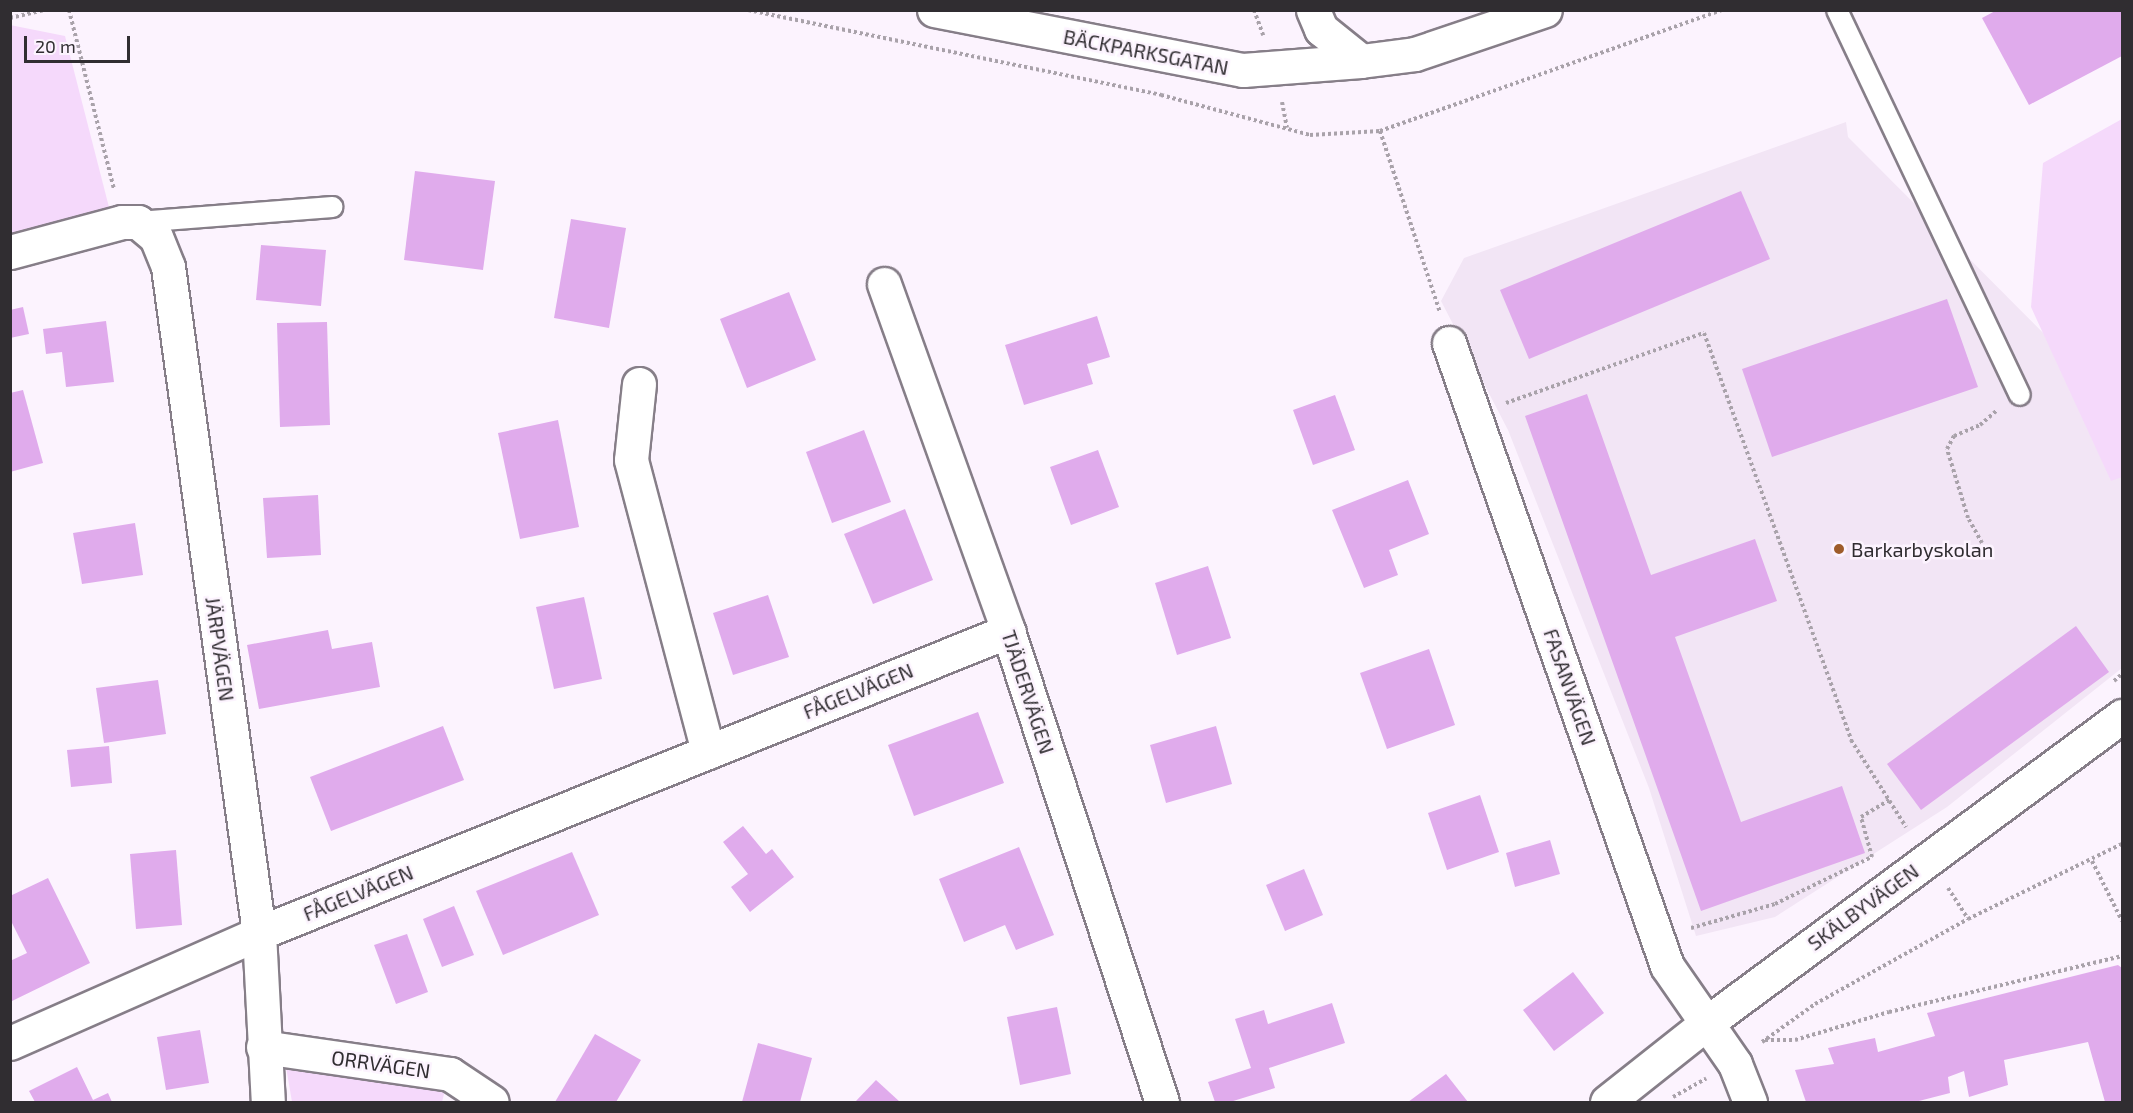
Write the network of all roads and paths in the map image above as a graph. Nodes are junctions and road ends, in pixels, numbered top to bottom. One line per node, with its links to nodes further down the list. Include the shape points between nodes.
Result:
1 (45, 10): 9 (path)
2 (69, 10): 13 (path)
3 (748, 10): 11 (path, via 1161,95 1310,135)
4 (934, 10): 10 (street, BÄCKPARKSGATAN, via 1243,70)
5 (1313, 10): 10 (street, via 1320,29)
6 (1545, 10): 10 (street, BÄCKPARKSGATAN, via 1415,54)
7 (1722, 10): 11 (path)
8 (1837, 10): 18 (lane)
9 (10, 18)
10 (1361, 61)
11 (1380, 131): 16 (path)
12 (332, 207): 13 (lane)
13 (130, 222): 14 (street); 32 (street, JÄRPVÄGEN, via 156,237 168,267)
14 (10, 252)
15 (884, 284): 21 (street, TJÄDERVÄGEN)
16 (1449, 343): 19 (street, FASANVÄGEN)
17 (639, 384): 23 (street, via 631,460)
18 (2020, 395): 20 (path, via 1980,425 1954,436 1947,448 1968,518)
19 (1474, 414): 24 (path, via 1704,333 1851,740); 34 (street, FASANVÄGEN, via 1668,966 1687,1000)
20 (1982, 543)
21 (1008, 631): 23 (street, FÅGELVÄGEN); 41 (street, TJÄDERVÄGEN)
22 (2122, 716): 34 (street, SKÄLBYVÄGEN)
23 (708, 752): 32 (street, FÅGELVÄGEN)
24 (1889, 800): 25 (path); 31 (path, via 1861,817 1872,856 1775,904)
25 (1906, 827)
26 (2122, 844): 27 (path)
27 (2092, 861): 29 (path); 30 (path)
28 (1942, 880): 29 (path)
29 (1968, 919): 35 (path, via 1815,1004)
30 (2122, 921)
31 (1685, 929)
32 (259, 933): 36 (street, FÅGELVÄGEN); 37 (street, JÄRPVÄGEN)
33 (2122, 956): 35 (path, via 1889,1012 1795,1040)
34 (1708, 1022): 38 (street, FASANVÄGEN); 42 (street, SKÄLBYVÄGEN)
35 (1764, 1040): 38 (path)
36 (10, 1043)
37 (262, 1047): 39 (street, JÄRPVÄGEN); 40 (street, ORRVÄGEN, via 450,1074)
38 (1735, 1064): 43 (path); 44 (street, FASANVÄGEN)
39 (268, 1102)
40 (492, 1102)
41 (1162, 1102)
42 (1607, 1102)
43 (1665, 1102)
44 (1750, 1102)

